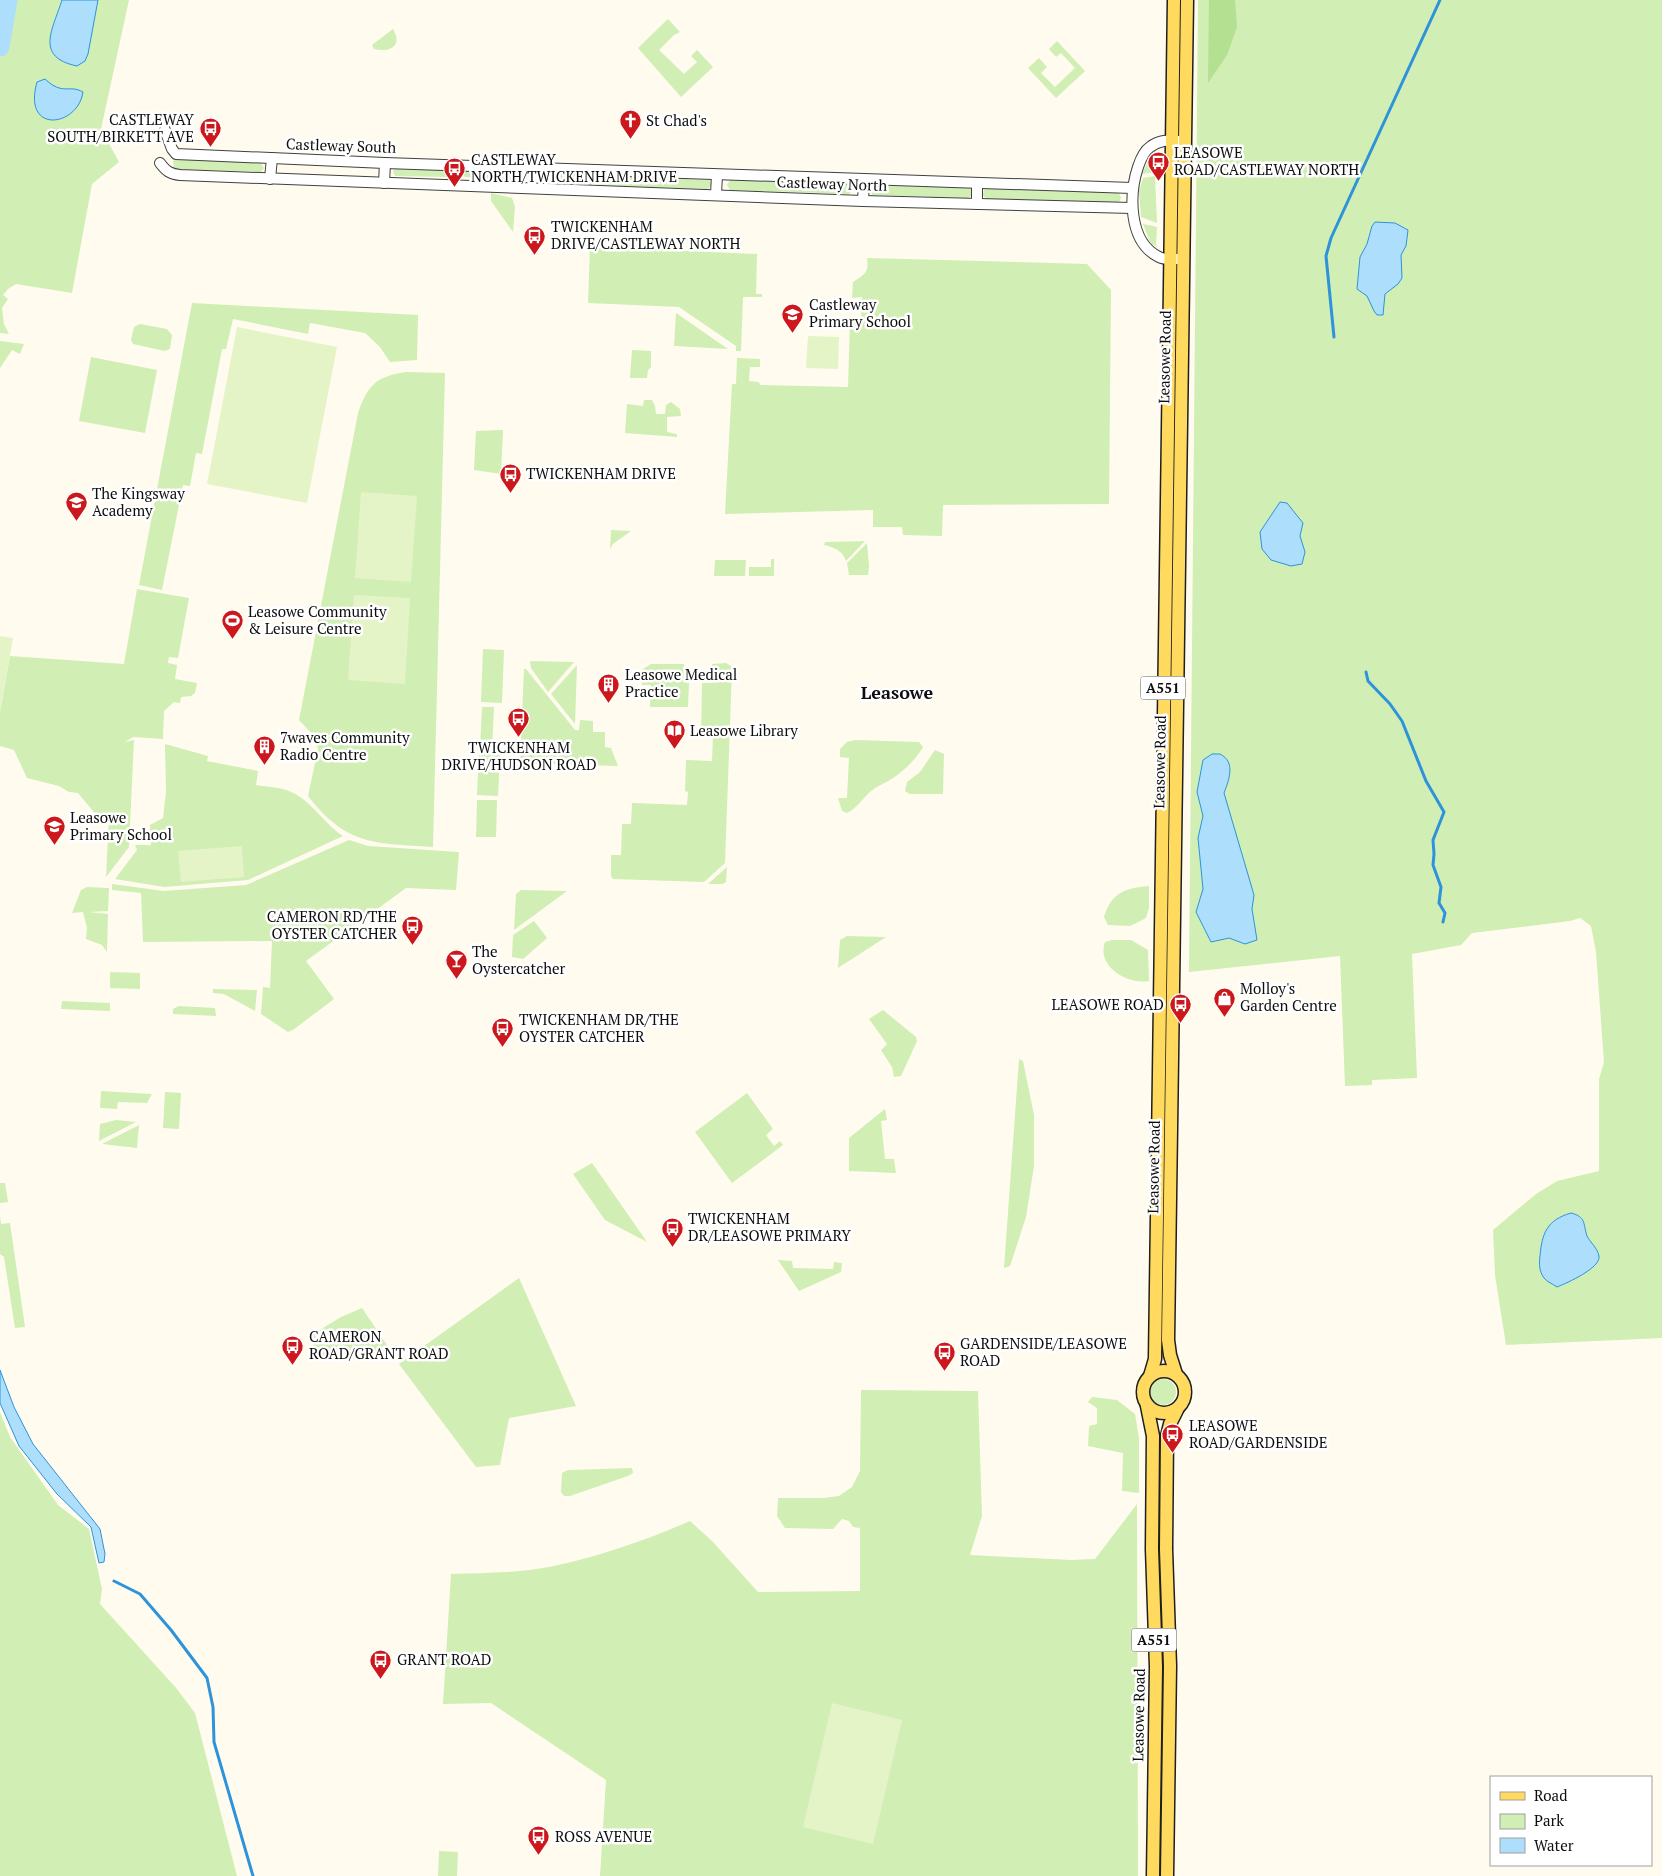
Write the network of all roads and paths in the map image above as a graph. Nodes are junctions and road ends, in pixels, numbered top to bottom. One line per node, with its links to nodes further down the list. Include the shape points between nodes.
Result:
1 (1174, 0): 4 (main road, Leasowe Road / A551)
2 (1187, 0): 5 (main road, Leasowe Road / A551)
3 (164, 130): 6 (street, Castleway South, via 176,154)
4 (1171, 140): 5 (street); 15 (street, via 1160,141 1148,148); 20 (main road, Leasowe Road / A551)
5 (1185, 141): 21 (main road, Leasowe Road / A551)
6 (272, 158): 8 (street, Castleway South); 11 (street)
7 (160, 163): 11 (street, via 172,174)
8 (385, 163): 9 (street, Castleway South); 13 (street)
9 (531, 168): 10 (street, Castleway North)
10 (717, 175): 12 (street, Castleway North); 16 (street)
11 (270, 179): 13 (street)
12 (864, 180): 14 (street, Castleway North); 17 (street)
13 (384, 183): 16 (street, Castleway North)
14 (977, 184): 15 (street, Castleway North); 18 (street)
15 (1132, 188): 19 (street)
16 (716, 194): 17 (street, Castleway North)
17 (863, 201): 18 (street, Castleway North)
18 (977, 204): 19 (street, Castleway North)
19 (1132, 208): 20 (street, via 1140,238 1151,252 1160,258)
20 (1170, 258): 21 (street); 23 (main road, Leasowe Road / A551, via 1155,1346)
21 (1183, 259): 22 (main road, Leasowe Road / A551, via 1168,1340)
22 (1176, 1374): 23 (main road, via 1162,1371); 25 (main road, via 1185,1392)
23 (1150, 1376): 24 (main road, via 1143,1385 1142,1393)
24 (1147, 1406): 25 (main road, via 1160,1414); 26 (main road, Leasowe Road / A551, via 1153,1436 1156,1667)
25 (1177, 1410): 27 (main road, Leasowe Road / A551, via 1167,1436 1170,1666)
26 (1153, 1876)
27 (1166, 1876)

